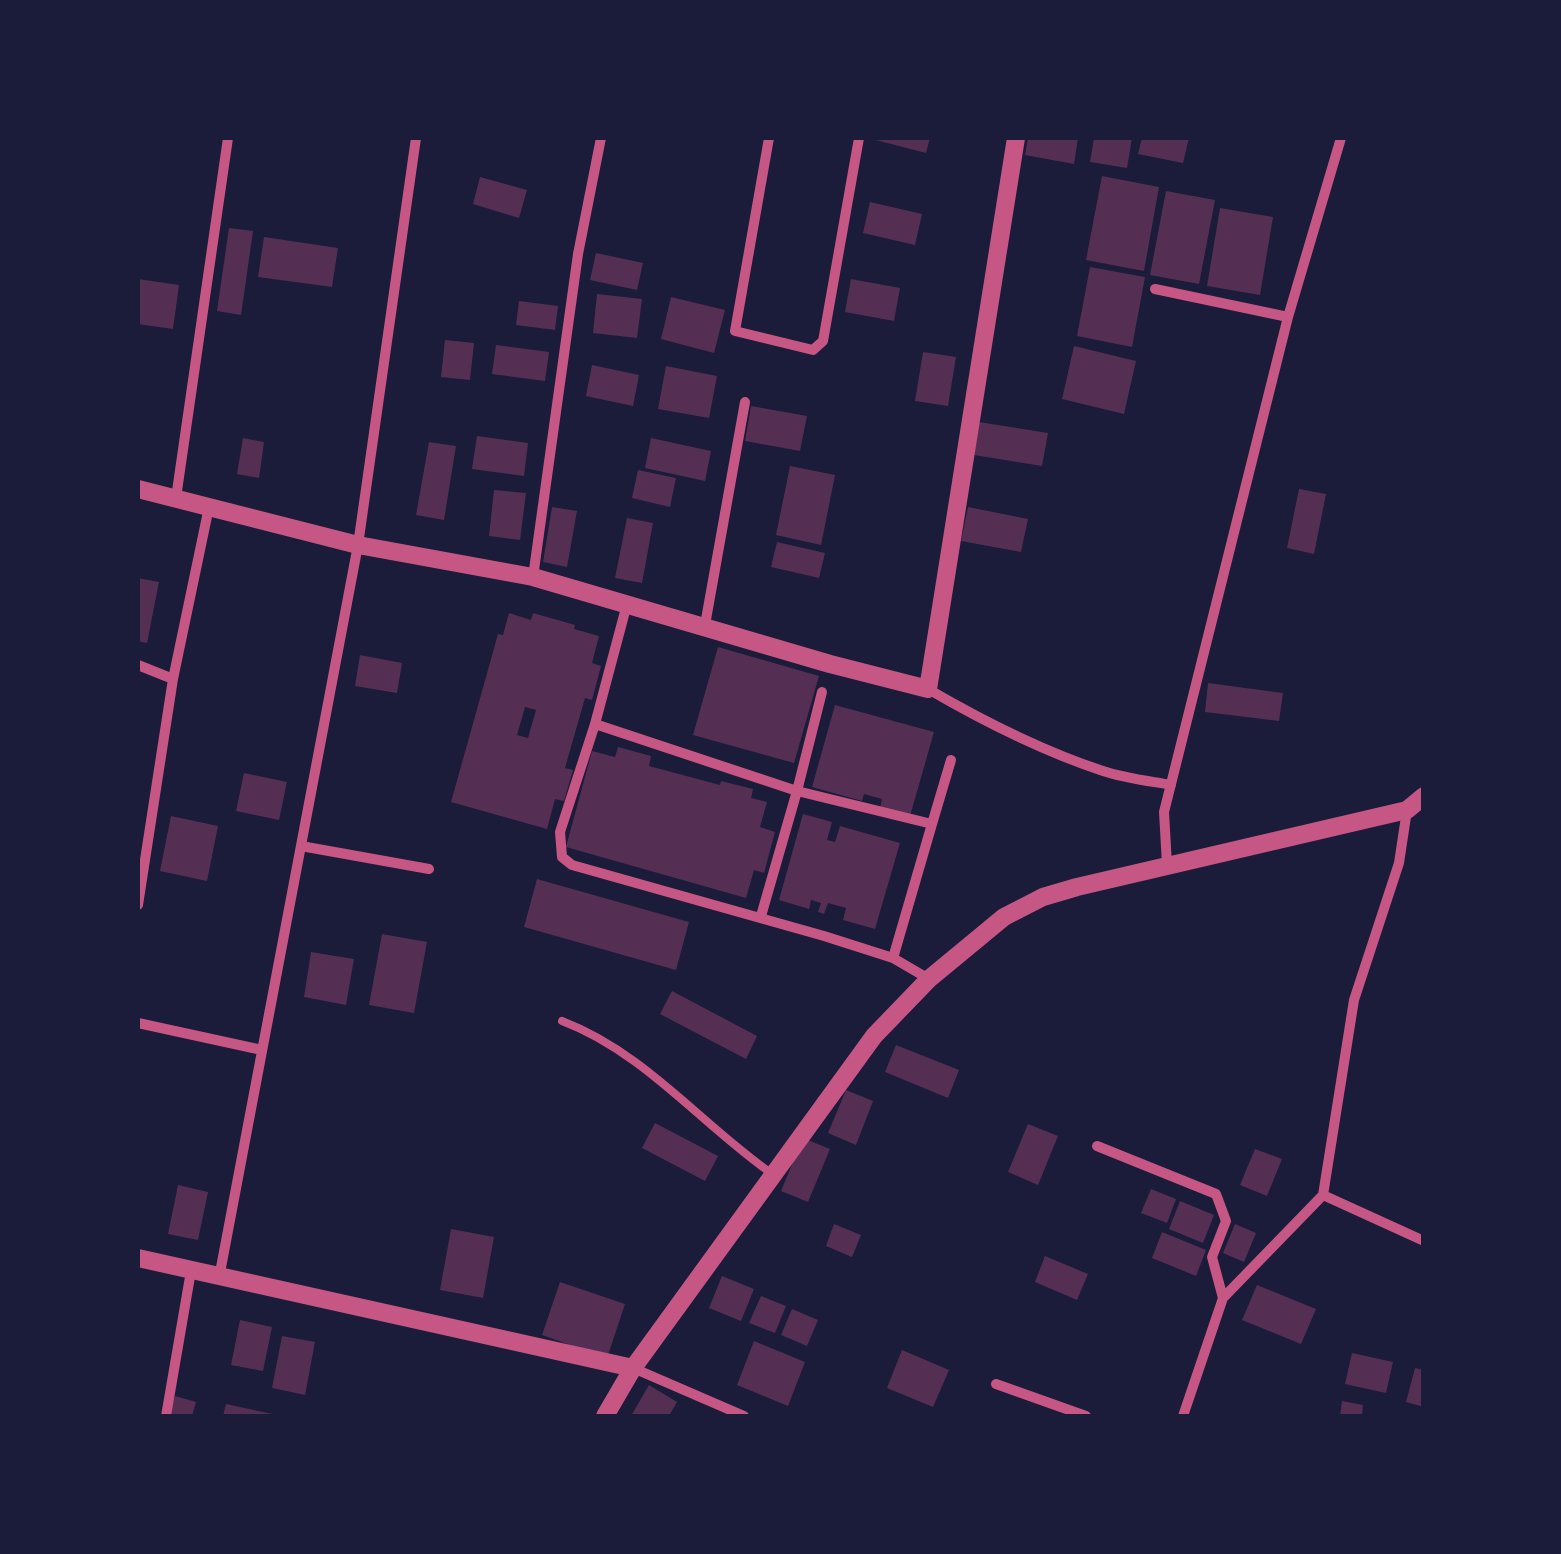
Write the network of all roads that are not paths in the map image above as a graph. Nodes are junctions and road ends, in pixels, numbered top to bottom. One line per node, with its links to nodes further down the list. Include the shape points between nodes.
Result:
1 (228, 138): 12 (street)
2 (416, 138): 14 (street)
3 (600, 138): 15 (street)
4 (768, 138): 5 (street, via 735,331 814,350 823,341)
5 (859, 138)
6 (1016, 138): 20 (street)
7 (1341, 138): 9 (street)
8 (1155, 289): 9 (street)
9 (1288, 316): 24 (street)
10 (745, 402): 17 (street)
11 (138, 489): 12 (street)
12 (176, 498): 13 (street)
13 (209, 507): 14 (street); 19 (street)
14 (358, 545): 15 (street); 29 (street)
15 (533, 577): 16 (street)
16 (628, 604): 17 (street); 22 (street)
17 (705, 625): 20 (street)
18 (138, 665): 19 (street)
19 (174, 679): 32 (street)
20 (928, 689): 24 (street, via 1060,754)
21 (822, 692): 25 (street)
22 (595, 724): 25 (street); 33 (street, via 560,832 562,858)
23 (951, 760): 28 (street)
24 (1171, 785): 30 (street, via 1164,812)
25 (797, 791): 28 (street); 33 (street)
26 (1424, 796): 27 (street)
27 (1406, 810): 30 (street); 41 (street, via 1399,862 1354,1000)
28 (932, 824): 34 (street)
29 (301, 846): 31 (street); 38 (street)
30 (1166, 865): 35 (street, via 1043,897 1004,916)
31 (429, 869)
32 (138, 905)
33 (761, 916): 34 (street)
34 (893, 958): 35 (street)
35 (930, 979): 40 (street, via 874,1036)
36 (562, 1021): 40 (lane, via 613,1046)
37 (138, 1022): 38 (street)
38 (262, 1050): 45 (street)
39 (1097, 1146): 46 (street, via 1216,1194 1226,1221 1212,1258)
40 (773, 1175): 47 (street)
41 (1323, 1194): 42 (street); 46 (street)
42 (1424, 1242)
43 (138, 1258): 44 (street)
44 (191, 1271): 45 (street); 49 (street)
45 (219, 1278): 47 (street)
46 (1223, 1298): 53 (street)
47 (633, 1368): 50 (street); 51 (street)
48 (996, 1384): 52 (street)
49 (166, 1416)
50 (605, 1416)
51 (744, 1416)
52 (1086, 1416)
53 (1183, 1416)

